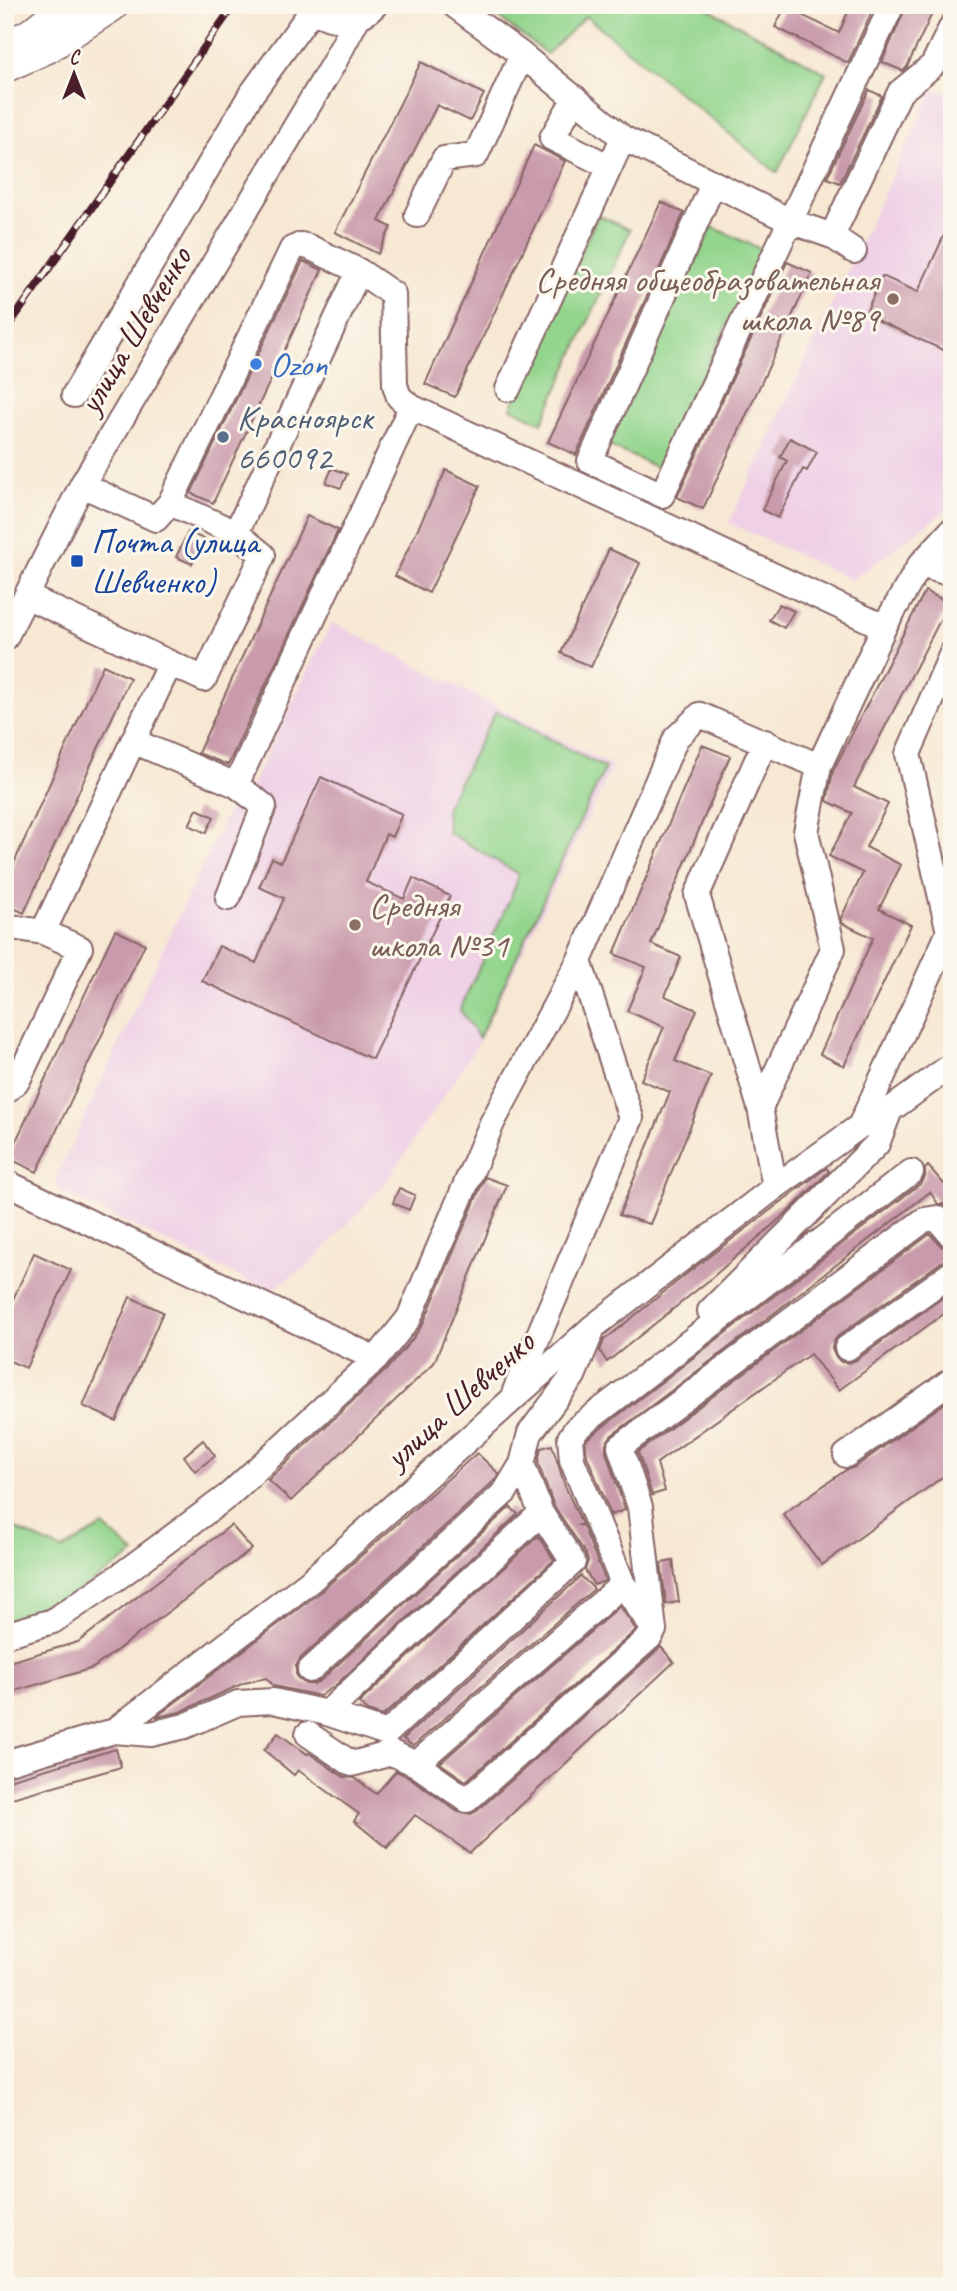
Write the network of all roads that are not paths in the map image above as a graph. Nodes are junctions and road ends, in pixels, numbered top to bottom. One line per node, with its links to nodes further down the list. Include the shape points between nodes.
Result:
1 (68, 5): 8 (main road, via 32,34)
2 (112, 5): 11 (main road, via 47,47)
3 (454, 5): 9 (street)
4 (891, 5): 17 (street)
5 (314, 9): 6 (street, via 331,19 345,20); 10 (street); 22 (street, via 250,96)
6 (367, 11): 10 (street, улица Шевченко)
7 (952, 26): 18 (street, via 933,65 900,92)
8 (5, 48)
9 (522, 55): 12 (street); 16 (street, via 476,155 444,159)
10 (333, 64): 25 (street, улица Шевченко)
11 (5, 66)
12 (575, 98): 13 (street); 14 (street, via 552,138)
13 (623, 138): 14 (street); 15 (street)
14 (608, 166): 21 (street)
15 (713, 184): 17 (street); 24 (street, via 590,461)
16 (417, 215)
17 (790, 221): 18 (street); 24 (street, via 662,495)
18 (832, 236): 19 (street)
19 (854, 251)
20 (359, 271): 23 (street, via 393,294 395,385); 26 (street, via 309,247 292,249); 28 (street)
21 (508, 389)
22 (74, 395)
23 (411, 407): 27 (street); 40 (street)
24 (632, 481): 27 (street)
25 (82, 485): 26 (street, via 156,519); 32 (street, улица Шевченко)
26 (170, 503): 28 (street)
27 (619, 503): 33 (street)
28 (236, 533): 36 (street, via 263,555 204,678)
29 (951, 533): 30 (street)
30 (920, 565): 31 (street); 33 (street)
31 (952, 574)
32 (26, 596): 34 (street, улица Шевченко); 36 (street)
33 (884, 627): 39 (street)
34 (5, 638)
35 (952, 653): 43 (street, via 908,754)
36 (170, 663): 37 (street)
37 (133, 741): 40 (street); 44 (street)
38 (765, 742): 39 (street); 45 (street, via 700,715 676,738); 48 (street, via 697,895)
39 (819, 766): 48 (street, via 806,832 833,949)
40 (236, 785): 41 (street, via 264,806)
41 (228, 898)
42 (5, 926): 44 (street)
43 (951, 930): 50 (street)
44 (43, 932): 47 (street, via 80,948 19,1080)
45 (579, 961): 58 (street, via 492,1124 409,1318); 61 (street, via 631,1118)
46 (952, 1065): 49 (street, улица Шевченко)
47 (5, 1093)
48 (760, 1108): 53 (street)
49 (890, 1110): 50 (street, улица Шевченко); 59 (street, via 877,1144)
50 (860, 1126): 53 (street, улица Шевченко)
51 (911, 1172): 59 (street)
52 (5, 1182): 58 (street)
53 (775, 1187): 56 (street, улица Шевченко)
54 (952, 1237): 66 (street, via 937,1218 924,1220 621,1447 640,1507)
55 (952, 1273): 57 (street)
56 (593, 1327): 61 (street, улица Шевченко); 63 (street, via 573,1376 530,1433)
57 (847, 1348)
58 (376, 1359): 67 (street, via 229,1495 53,1621)
59 (651, 1371): 65 (street, via 570,1438 572,1460)
60 (952, 1380): 62 (street)
61 (512, 1398): 70 (street, улица Шевченко, via 310,1581)
62 (846, 1455)
63 (522, 1464): 64 (street); 68 (street, via 506,1492)
64 (541, 1513): 69 (street); 69 (street, via 573,1562 387,1732)
65 (623, 1584): 66 (street); 73 (street)
66 (654, 1630): 73 (street, via 467,1800)
67 (5, 1635)
68 (310, 1670)
69 (327, 1713): 70 (street, via 273,1701 239,1703 185,1726 151,1734)
70 (114, 1731): 72 (street, улица Шевченко)
71 (308, 1734): 73 (street, via 352,1763 392,1753)
72 (5, 1763)
73 (416, 1763)

